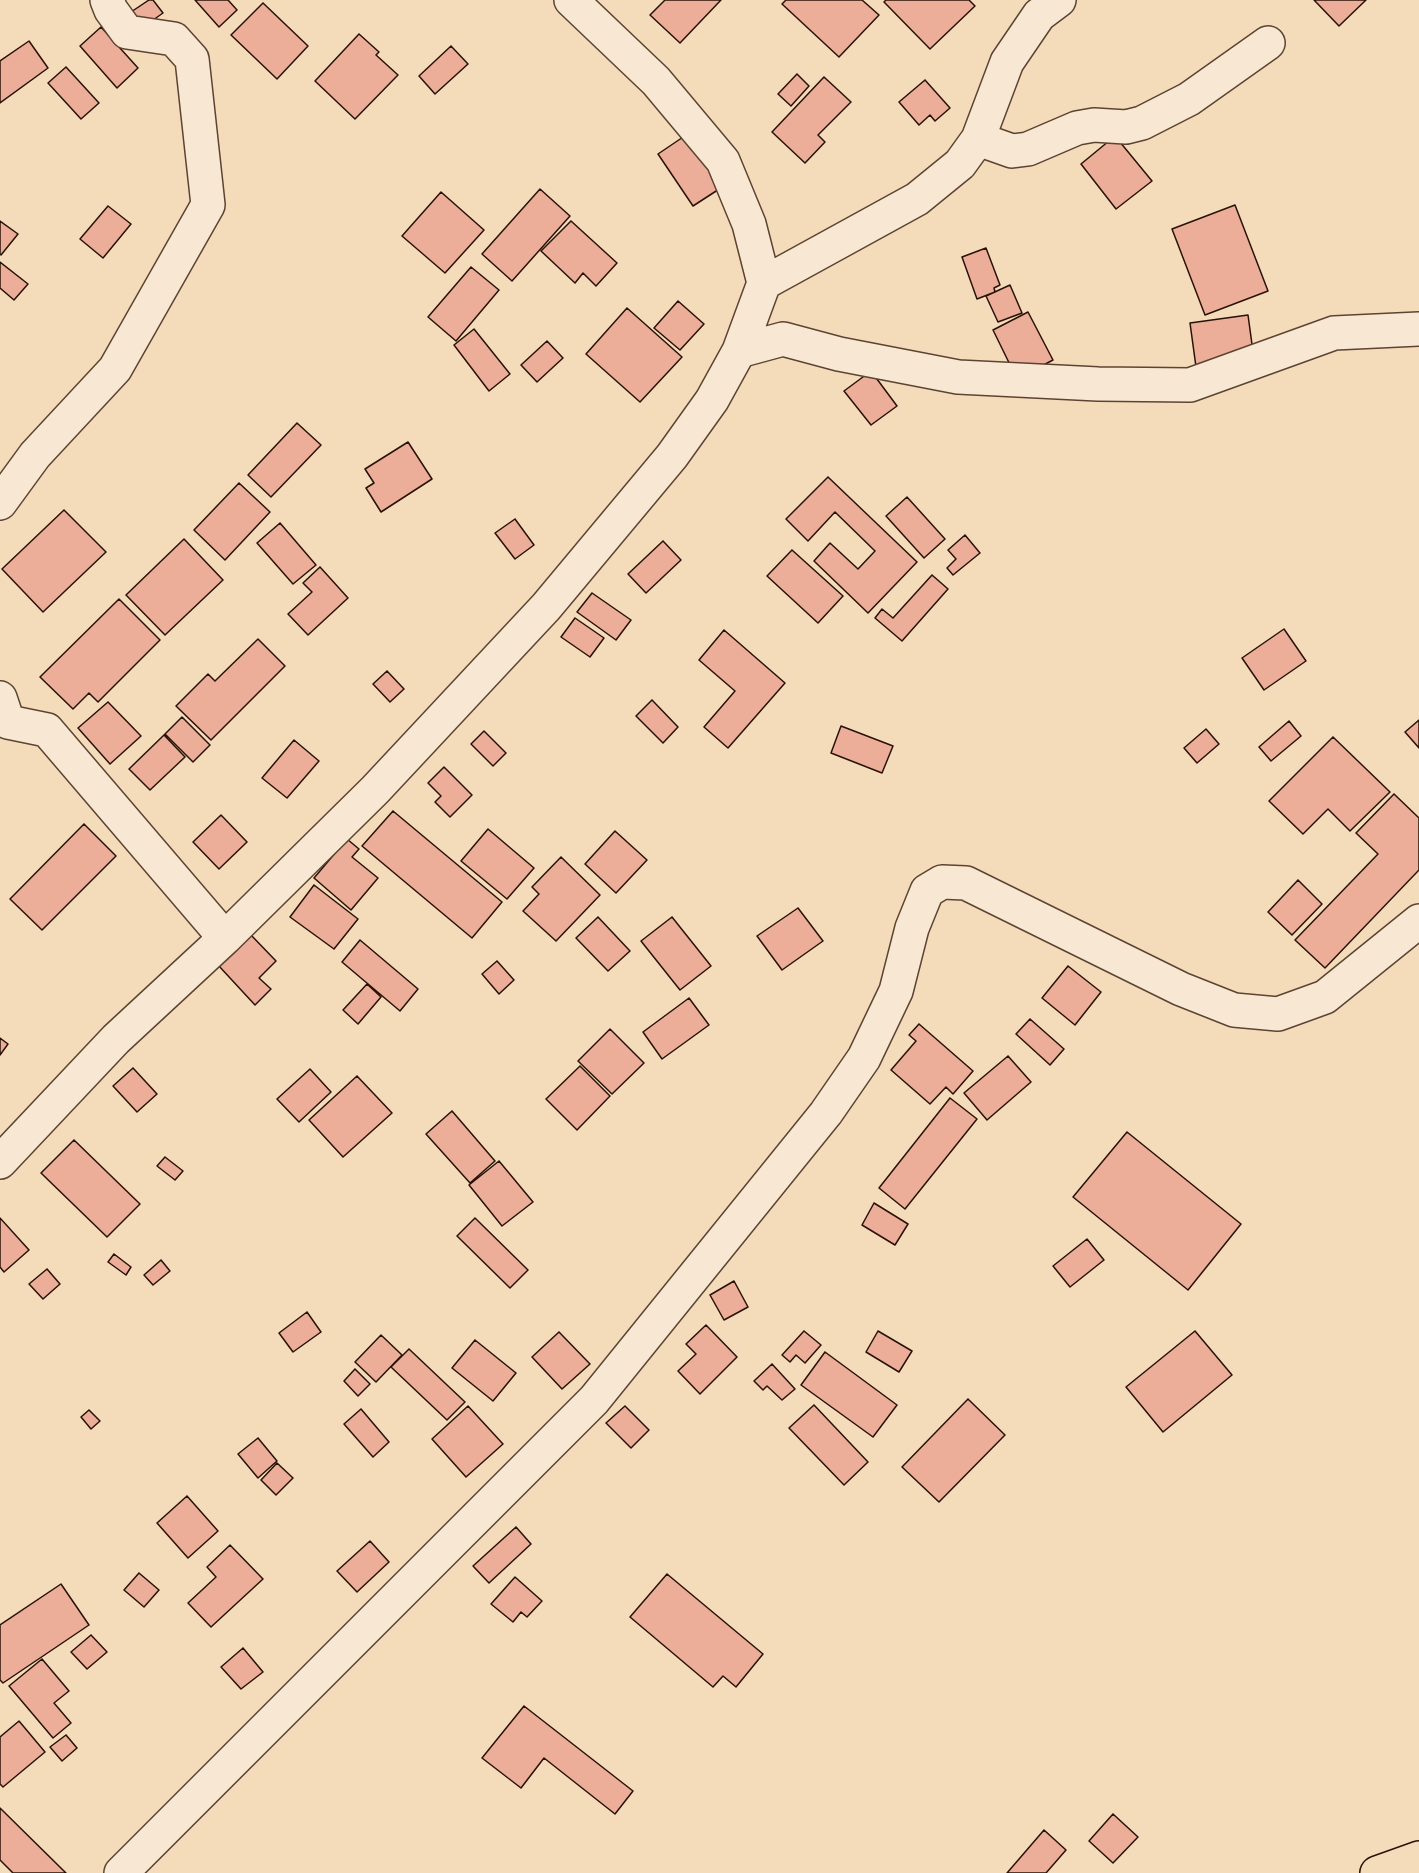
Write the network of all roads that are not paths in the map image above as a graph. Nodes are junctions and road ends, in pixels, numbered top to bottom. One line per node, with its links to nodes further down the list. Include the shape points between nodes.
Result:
1 (107, 0): 9 (street, via 127,32 174,39 192,59 208,205 115,369 35,455)
2 (571, 0): 6 (street, via 656,81 723,160 748,224)
3 (1059, 0): 5 (street, via 1039,15 1007,62)
4 (1268, 43): 5 (street, via 1189,99 1142,123 1077,128 1028,150 1012,151)
5 (978, 139): 6 (street, via 960,164 916,199)
6 (764, 283): 8 (street)
7 (1419, 329): 8 (street, via 1334,333 1190,385 958,377 783,339)
8 (739, 351): 12 (street, via 712,400 672,456 546,607 375,790)
9 (0, 503)
10 (0, 698): 12 (street, via 8,722 47,730)
11 (1419, 921): 15 (street, via 1325,998 1278,1014 1234,1010 1181,989 966,883 942,882 927,891 912,928 896,991 864,1058 826,1113 594,1400)
12 (225, 938): 13 (street, via 116,1039)
13 (0, 1162)
14 (1419, 1857): 16 (main road)
15 (121, 1873)
16 (1377, 1873)

